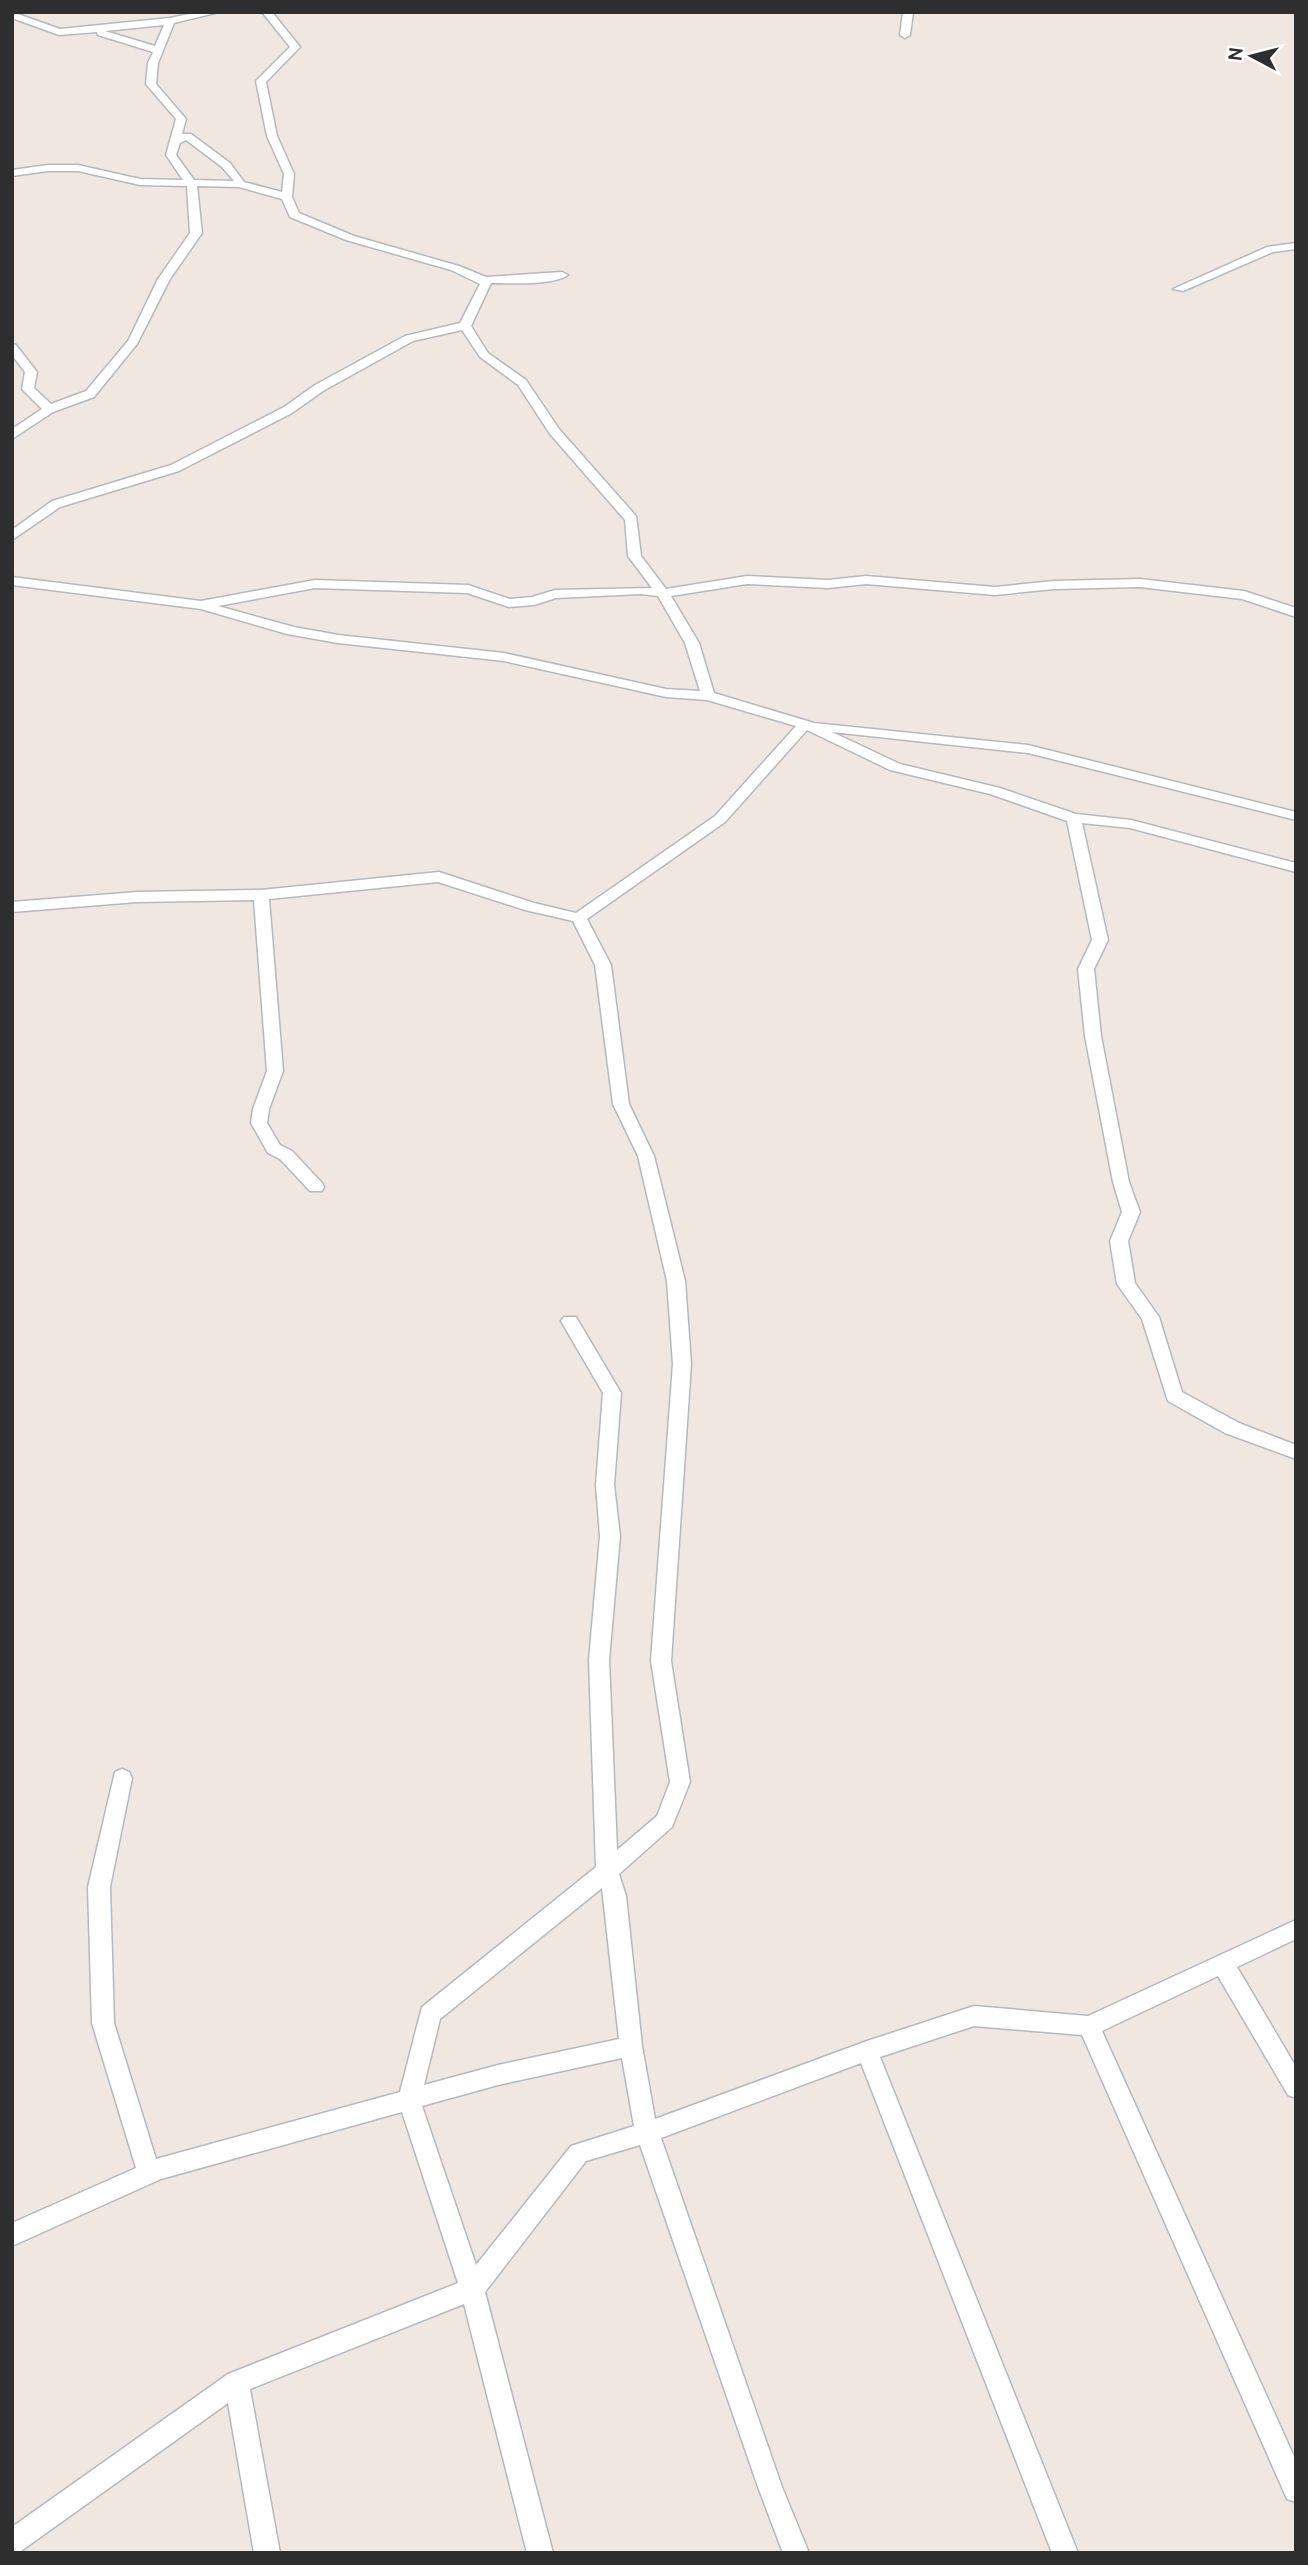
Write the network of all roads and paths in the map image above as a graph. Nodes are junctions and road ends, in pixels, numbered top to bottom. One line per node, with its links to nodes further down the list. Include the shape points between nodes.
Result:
1 (214, 12): 5 (street)
2 (267, 12): 13 (street, via 295,47 261,81 272,136 289,174)
3 (908, 12): 7 (street)
4 (12, 15): 6 (street, via 59,32)
5 (170, 21): 6 (street); 8 (street)
6 (93, 30): 8 (street)
7 (905, 35)
8 (158, 50): 9 (street, via 151,84 181,119)
9 (176, 141): 11 (street, via 187,136 226,165); 12 (street, via 172,155)
10 (12, 173): 12 (street, via 78,168 140,183)
11 (239, 184): 12 (street); 13 (street)
12 (192, 185): 20 (street, via 196,233 164,279 133,342 90,394)
13 (287, 197): 16 (street, via 294,215 339,234)
14 (1296, 246): 17 (street, via 1271,249)
15 (562, 275): 16 (street)
16 (485, 280): 18 (street)
17 (1180, 289)
18 (465, 326): 22 (street, via 409,338 288,410 175,468 56,504); 24 (street, via 484,355 522,383 554,431 631,519 635,556)
19 (12, 347): 20 (street, via 31,372 28,389)
20 (49, 409): 21 (street)
21 (12, 435)
22 (12, 536)
23 (12, 581): 25 (street)
24 (663, 593): 25 (street, via 555,594 509,604 468,589 315,584); 26 (street, via 747,580 896,581 995,591 1140,583 1244,595); 27 (street, via 692,643)
25 (202, 605): 27 (street, via 292,631 504,657 666,693)
26 (1296, 613)
27 (708, 696): 28 (street)
28 (805, 724): 29 (street, via 1028,749); 30 (street, via 895,767 995,791); 34 (street, via 720,819)
29 (1296, 817)
30 (1074, 818): 31 (street, via 1131,824); 37 (street, via 1100,940 1086,969 1093,1036 1131,1212 1119,1241 1126,1284 1150,1317 1174,1395 1232,1428)
31 (1296, 868)
32 (261, 895): 33 (street, via 137,897); 34 (street, via 439,877); 35 (street, via 275,1071 260,1123 274,1149 286,1155)
33 (12, 907)
34 (579, 918): 39 (street, via 603,965 621,1104 646,1156 676,1281 682,1364 661,1661 680,1782 665,1821)
35 (316, 1187)
36 (570, 1321): 39 (street, via 612,1393 606,1485 610,1536 599,1660)
37 (1296, 1452)
38 (122, 1778): 48 (street, via 99,1887 103,2023)
39 (607, 1871): 43 (street, via 615,1896); 46 (street, via 430,2014)
40 (1296, 1930): 41 (street)
41 (1223, 1964): 42 (street); 45 (street)
42 (1090, 2026): 44 (street, via 974,2016); 52 (street)
43 (631, 2046): 46 (street); 47 (street)
44 (867, 2051): 47 (street); 57 (street)
45 (1296, 2088)
46 (409, 2100): 48 (street); 50 (street)
47 (648, 2132): 50 (street, via 579,2154); 56 (street)
48 (149, 2173): 49 (street)
49 (12, 2235)
50 (472, 2289): 51 (street); 55 (street)
51 (237, 2382): 53 (street); 54 (street)
52 (1296, 2490)
53 (12, 2542)
54 (267, 2553)
55 (540, 2553)
56 (796, 2553)
57 (1065, 2553)

